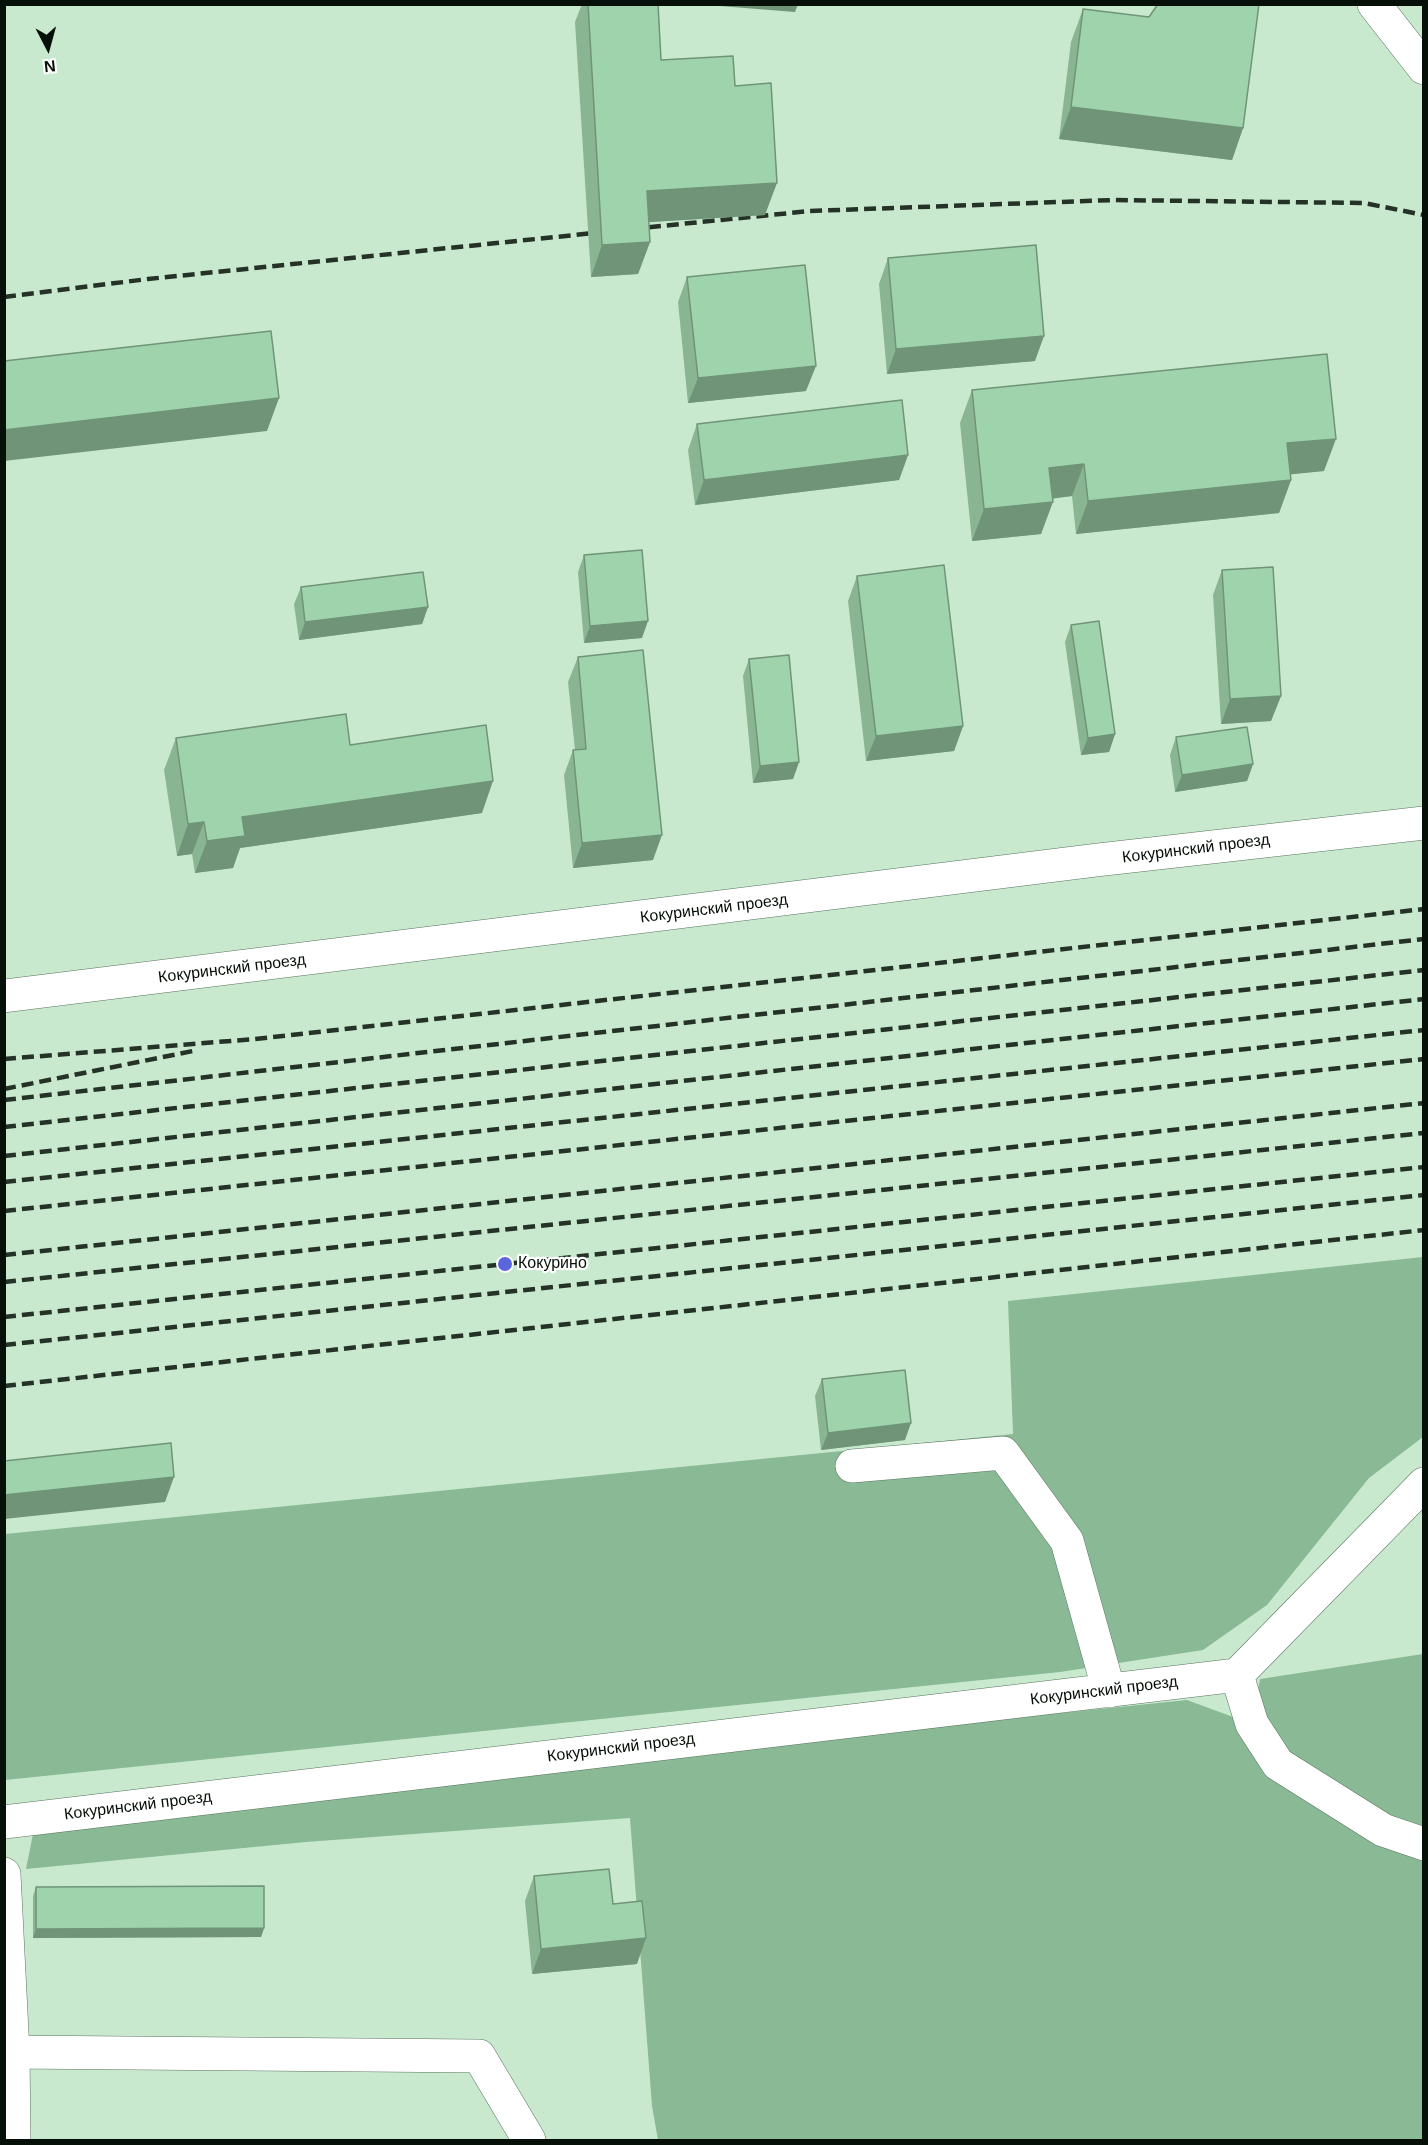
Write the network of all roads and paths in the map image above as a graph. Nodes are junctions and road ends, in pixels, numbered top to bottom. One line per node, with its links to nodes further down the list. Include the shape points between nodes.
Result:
1 (1374, 4): 2 (street)
2 (1424, 68)
3 (1424, 823): 4 (street, Кокуринский проезд)
4 (4, 996)
5 (852, 1466): 8 (street, via 1003,1453 1067,1541)
6 (1424, 1484): 7 (street)
7 (1237, 1675): 8 (street, Кокуринский проезд); 10 (street, via 1252,1724 1278,1764 1383,1830)
8 (1109, 1691): 9 (street, Кокуринский проезд)
9 (4, 1822)
10 (1424, 1844)
11 (4, 1874): 12 (street)
12 (13, 2052): 13 (street); 14 (street, via 478,2056)
13 (14, 2140)
14 (529, 2140)

